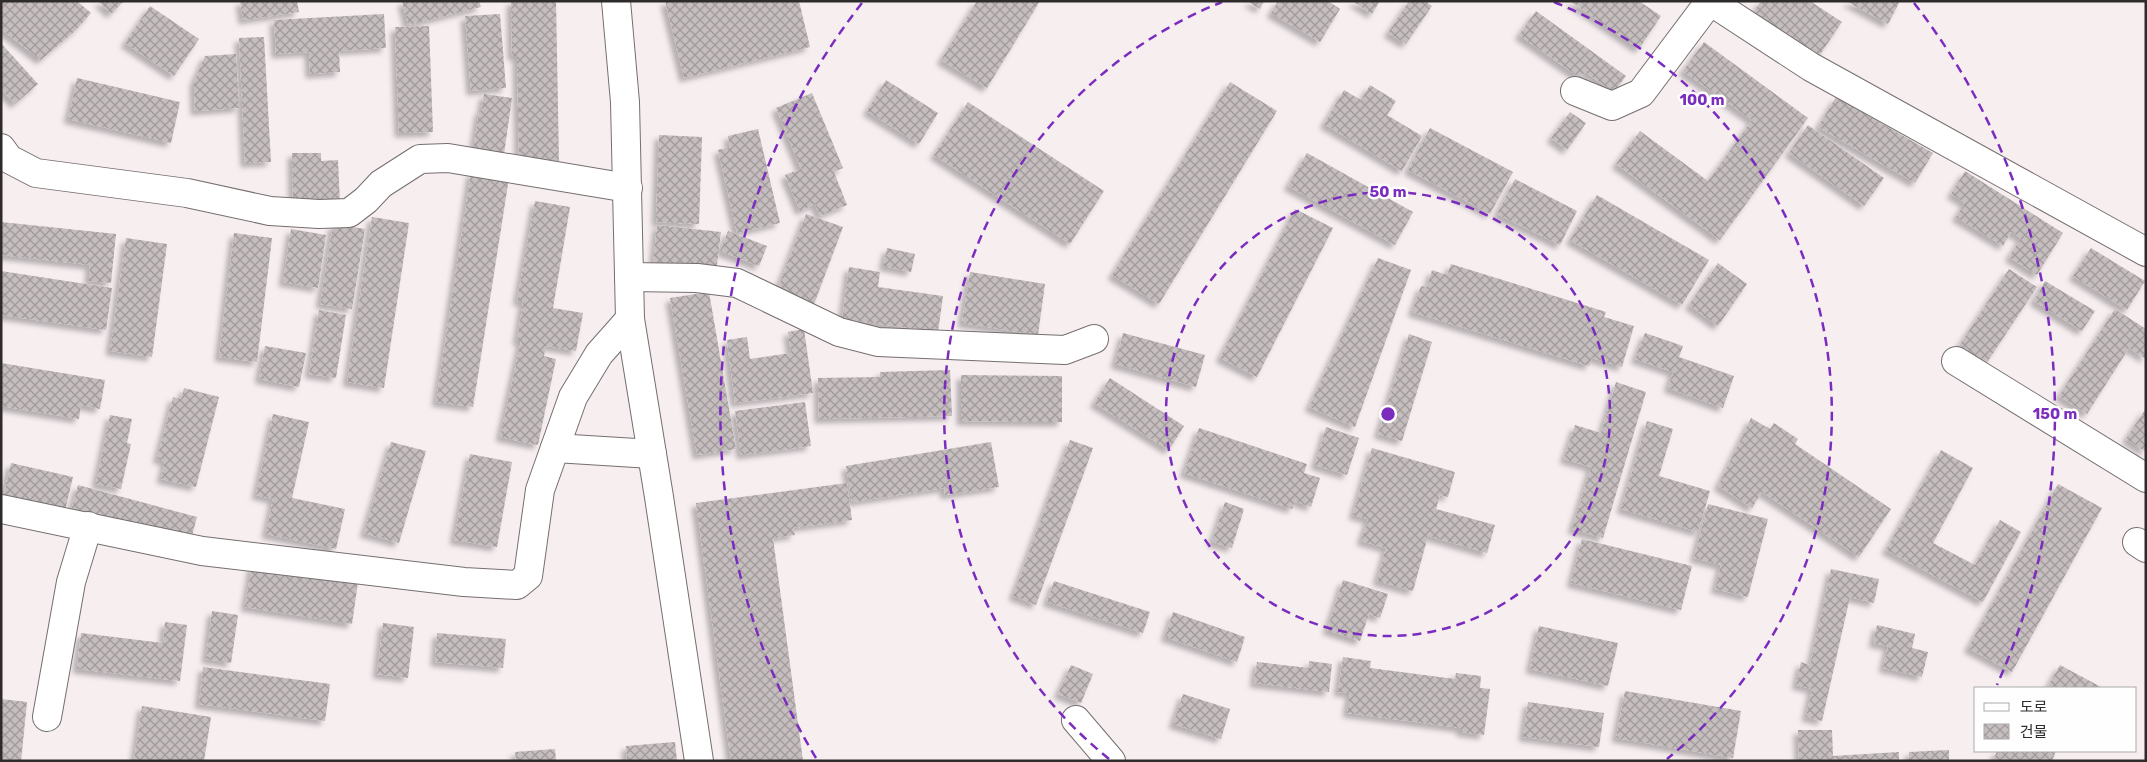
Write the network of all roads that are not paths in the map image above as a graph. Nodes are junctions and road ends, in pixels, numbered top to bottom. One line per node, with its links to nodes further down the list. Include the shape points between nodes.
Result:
1 (616, 1): 4 (street, via 625,102)
2 (1575, 91): 5 (street, via 1612,106 1641,93 1710,1 1811,67)
3 (1, 148): 4 (street, via 9,159 36,173 187,193 270,211 349,213 381,184 420,159 448,158)
4 (628, 188): 6 (street)
5 (2146, 252)
6 (629, 277): 7 (street); 8 (street, via 697,278 736,283 839,332 878,342 1065,350)
7 (630, 320): 10 (street, via 599,354 573,397); 11 (street)
8 (1094, 339)
9 (1956, 361): 12 (street)
10 (555, 448): 11 (street); 14 (street, via 540,490 528,576 517,585 464,582 202,551)
11 (652, 454): 17 (street)
12 (2146, 478)
13 (1, 509): 14 (street)
14 (88, 526): 15 (street, via 71,582)
15 (47, 717)
16 (1076, 720): 18 (street)
17 (699, 761)
18 (1111, 761)

